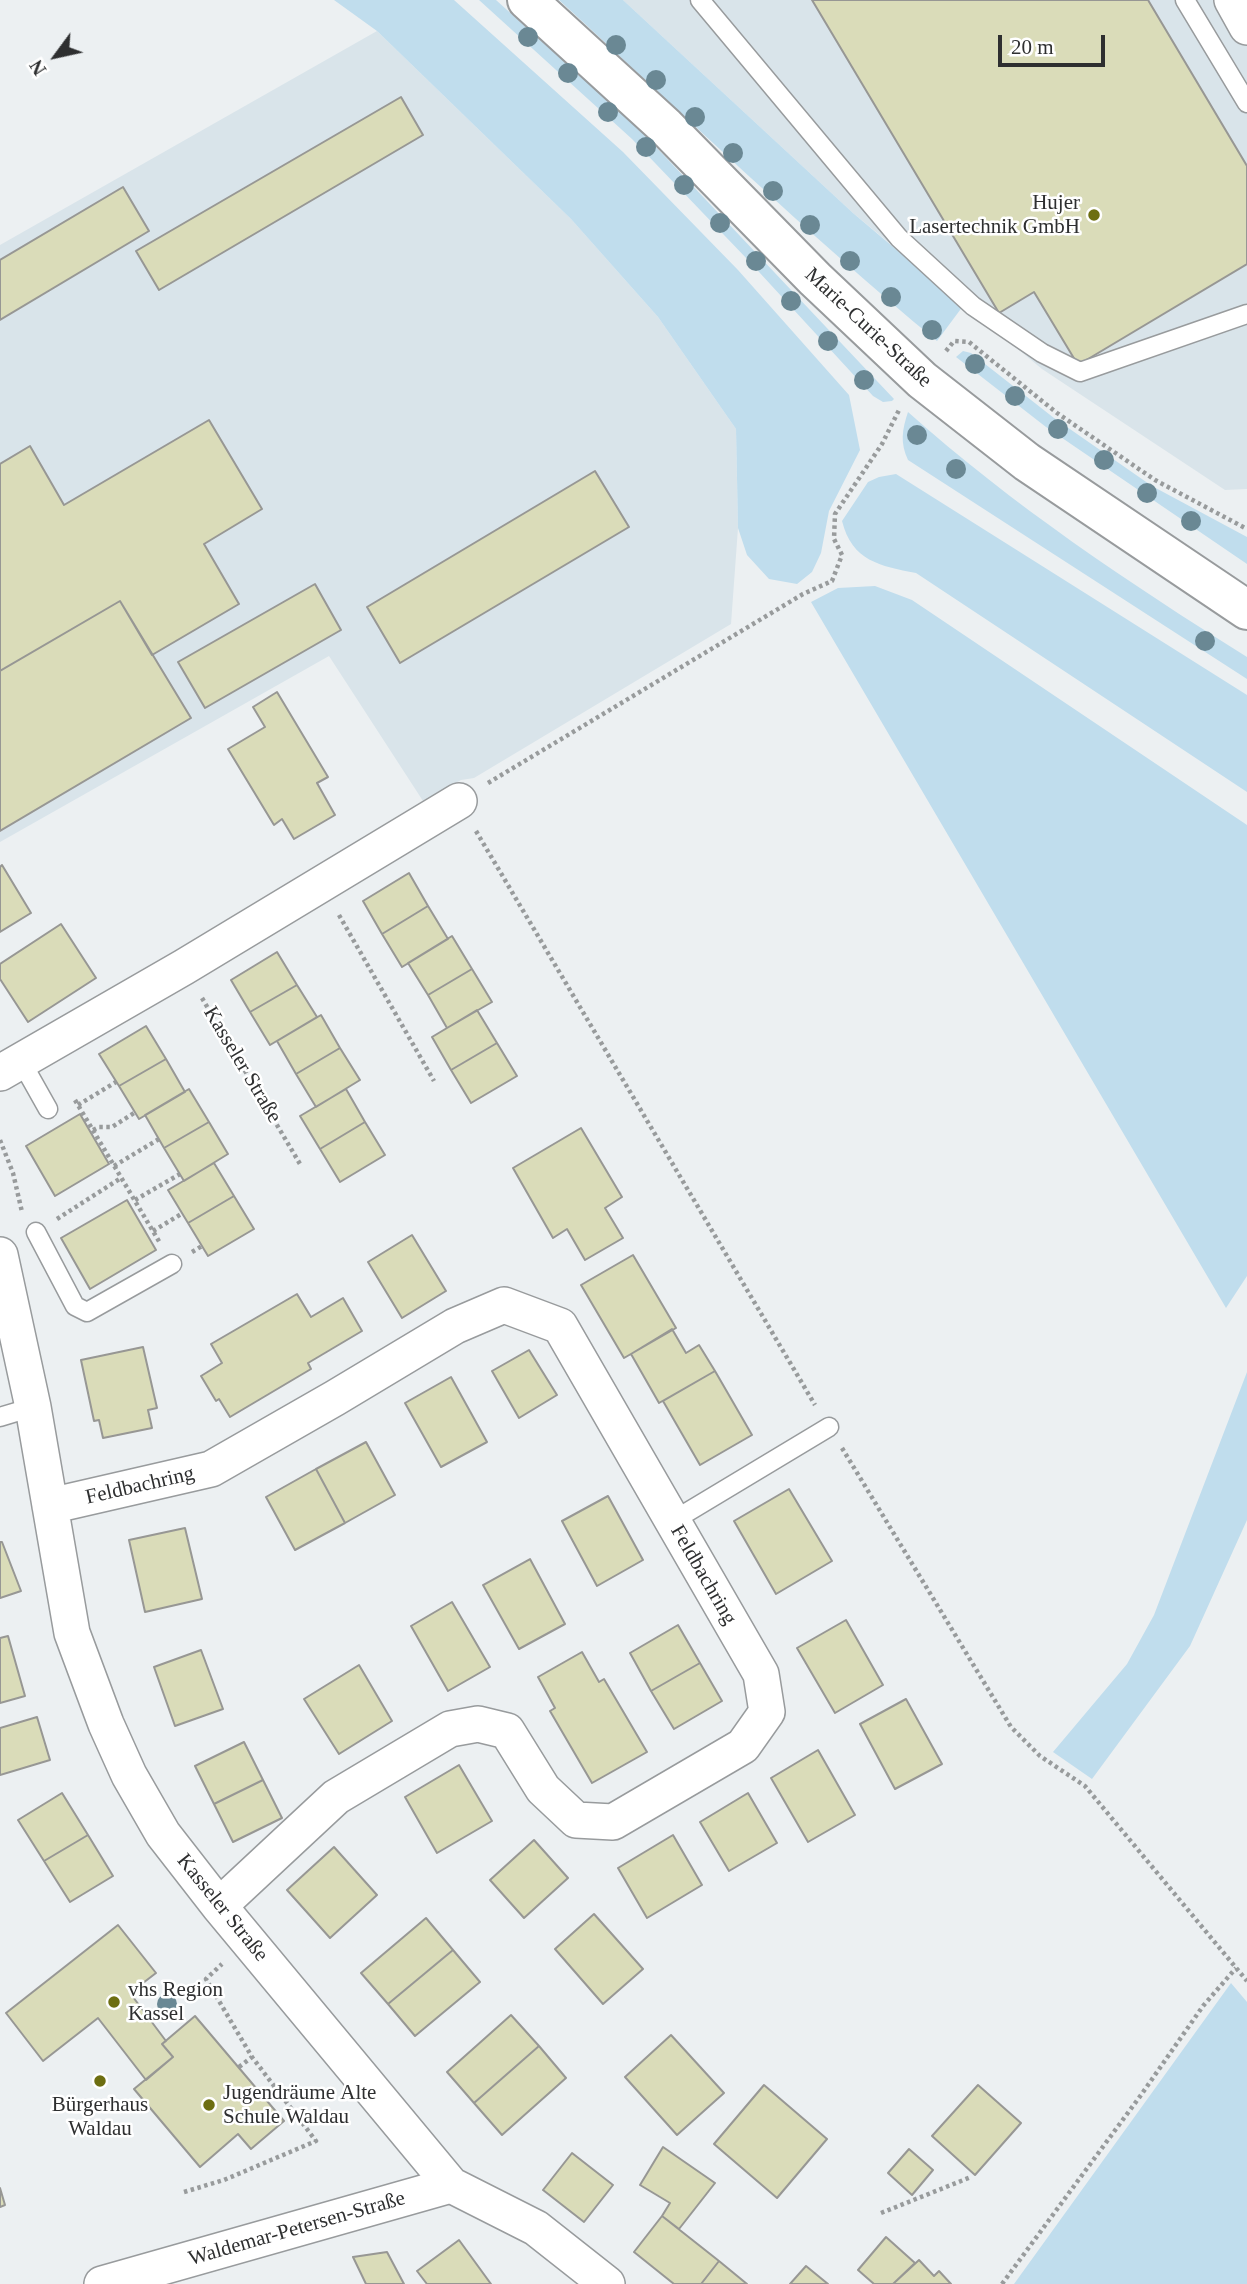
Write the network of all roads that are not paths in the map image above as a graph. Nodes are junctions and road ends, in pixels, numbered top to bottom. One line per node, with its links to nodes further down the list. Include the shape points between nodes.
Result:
1 (527, 0): 8 (street, Marie-Curie-Straße, via 665,126 922,380 1027,462)
2 (700, 0): 7 (lane, via 899,238 973,306 1042,353 1080,372)
3 (1185, 0): 6 (lane)
4 (1231, 0): 5 (street)
5 (1247, 27)
6 (1247, 103)
7 (1247, 314)
8 (1247, 610)
9 (459, 801): 10 (street)
10 (22, 1061): 11 (lane)
11 (48, 1109)
12 (36, 1232): 14 (lane, via 75,1306 87,1312)
13 (0, 1255): 15 (street, Kasseler Straße)
14 (172, 1264)
15 (33, 1407): 16 (lane); 18 (street, Kasseler Straße)
16 (0, 1417)
17 (829, 1427): 19 (lane)
18 (50, 1506): 19 (street, Feldbachring, via 211,1469 455,1326 504,1305 560,1326); 20 (street, Kasseler Straße, via 72,1633 107,1724 129,1775 163,1834)
19 (671, 1521): 20 (street, Feldbachring, via 761,1674 767,1712 743,1746 614,1822 576,1820 543,1789 507,1731 478,1724 450,1729 336,1797)
20 (219, 1906): 21 (street, Kasseler Straße)
21 (452, 2185): 22 (street, Waldemar-Petersen-Straße); 23 (street, Kasseler Straße, via 536,2228)
22 (102, 2284)
23 (607, 2284)

